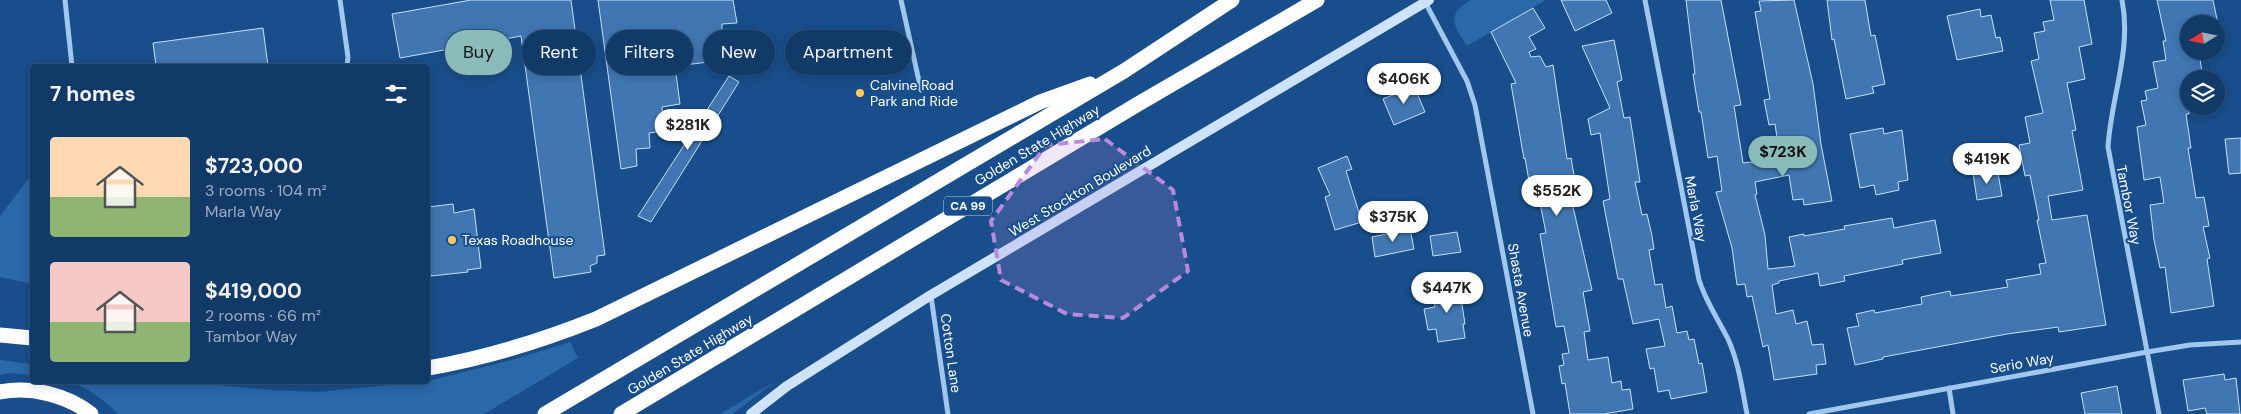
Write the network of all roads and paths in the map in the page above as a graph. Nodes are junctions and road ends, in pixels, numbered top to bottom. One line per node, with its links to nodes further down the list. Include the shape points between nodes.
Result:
1 (65, 0): 9 (street)
2 (340, 0): 10 (street)
3 (901, 0): 12 (street)
4 (1232, 0): 11 (highway, Golden State Highway / CA 99)
5 (1317, 0): 19 (highway, Golden State Highway / CA 99)
6 (1645, 0): 29 (street, Marla Way, via 1699,280 1737,364)
7 (2122, 0): 17 (street, Tambor Way, via 2125,44 2110,116 2108,147)
8 (1427, 1): 13 (street, West Stockton Boulevard); 28 (street, Shasta Avenue, via 1468,81 1475,105)
9 (72, 64)
10 (347, 64)
11 (1124, 71): 18 (highway, via 1040,102 596,319 505,351); 23 (highway, Golden State Highway / CA 99)
12 (921, 90)
13 (931, 295): 26 (street, West Stockton Boulevard, via 787,386); 27 (street, Cotton Lane)
14 (0, 335): 15 (highway)
15 (30, 338)
16 (2241, 342): 17 (street, Serio Way)
17 (2147, 352): 20 (street, Serio Way); 32 (street, Tambor Way)
18 (430, 368)
19 (678, 380): 24 (highway, Golden State Highway / CA 99); 25 (highway)
20 (1949, 388): 30 (street, Serio Way); 31 (street)
21 (0, 392): 22 (highway, via 36,391 61,398)
22 (91, 414)
23 (545, 414)
24 (621, 414)
25 (635, 414)
26 (751, 414)
27 (948, 414)
28 (1533, 414)
29 (1747, 414)
30 (1809, 414)
31 (1953, 414)
32 (2159, 414)

